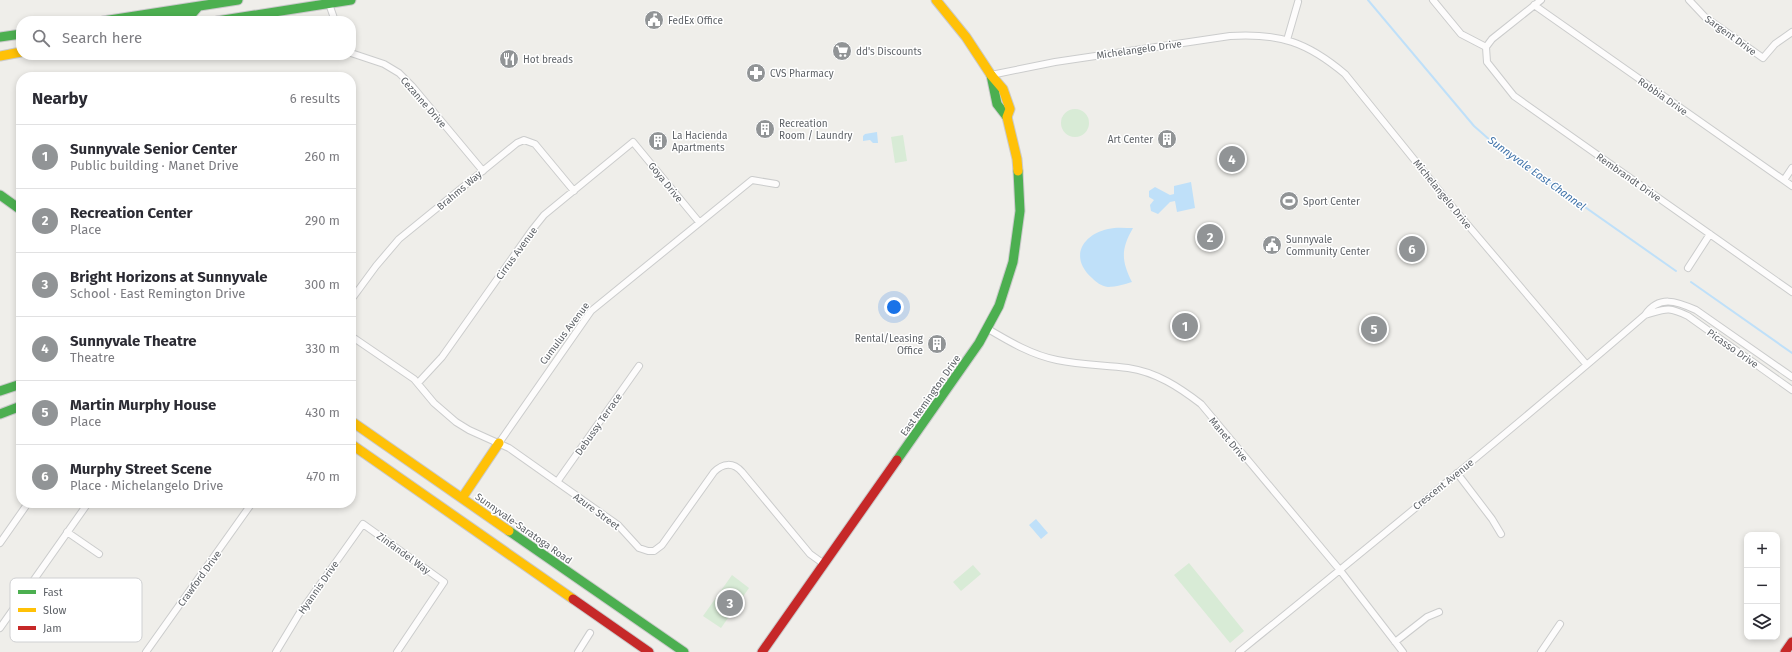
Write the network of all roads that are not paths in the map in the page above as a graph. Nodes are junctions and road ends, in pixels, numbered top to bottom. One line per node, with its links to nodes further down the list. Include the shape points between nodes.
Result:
1 (238, 0): 10 (main road)
2 (350, 0): 7 (main road)
3 (936, 0): 23 (main road, East Remington Drive, via 966,37)
4 (1433, 0): 19 (street, via 1461,34)
5 (1541, 0): 9 (street)
6 (1689, 0): 15 (street, Sargent Drive, via 1705,17 1763,58 1775,44)
7 (328, 2): 13 (main road); 14 (street)
8 (1298, 2): 18 (street)
9 (1534, 5): 19 (street, via 1492,39); 27 (street, Robbia Drive)
10 (198, 7): 11 (main road); 12 (main road, via 191,15)
11 (136, 16)
12 (185, 16)
13 (245, 16)
14 (333, 16)
15 (1792, 32)
16 (16, 35): 17 (main road)
17 (0, 37)
18 (1287, 40): 23 (street, Michelangelo Drive, via 1256,34 1230,36 1055,62); 43 (street, Michelangelo Drive, via 1327,58 1345,74 1450,204)
19 (1486, 47): 34 (street, Rembrandt Drive, via 1487,62 1514,96)
20 (16, 53): 22 (main road)
21 (356, 55): 26 (street, Cezanne Drive, via 384,64 399,73)
22 (0, 56)
23 (991, 75): 41 (main road, East Remington Drive, via 993,93 1000,113 1008,117 1017,159 1019,228 1009,277)
24 (633, 142): 30 (street, Cirrus Avenue); 33 (street, Goya Drive)
25 (1792, 168): 27 (street)
26 (483, 171): 30 (street, Brahms Way, via 524,140 535,144); 37 (street, Brahms Way, via 399,239)
27 (1784, 180): 29 (street, Robbia Drive)
28 (776, 184): 33 (street, Cumulus Avenue, via 752,180)
29 (1792, 186)
30 (574, 191): 46 (street, Cirrus Avenue, via 544,215 442,357)
31 (0, 195): 32 (main road)
32 (16, 206)
33 (699, 222): 53 (street, Cumulus Avenue, via 591,311)
34 (1710, 234): 35 (street); 36 (street, Rembrandt Drive)
35 (1688, 268)
36 (1792, 292)
37 (356, 293)
38 (1673, 302): 40 (street, Crescent Avenue, via 1659,302 1651,306); 45 (street, Picasso Drive, via 1696,310)
39 (1673, 309): 40 (street, Crescent Avenue); 48 (street, Picasso Drive, via 1688,316)
40 (1644, 315): 43 (street, Crescent Avenue)
41 (988, 329): 66 (main road, East Remington Drive); 67 (street, Manet Drive, via 1044,357 1147,372 1180,387 1201,404)
42 (356, 340): 46 (street, Azure Street)
43 (1586, 364): 55 (street, Crescent Avenue)
44 (639, 366): 56 (street, Debussy Terrace)
45 (1792, 377)
46 (418, 383): 53 (street, Azure Street, via 434,403 456,422)
47 (16, 386): 49 (main road)
48 (1792, 390)
49 (0, 391)
50 (16, 408): 51 (main road)
51 (0, 414)
52 (356, 424): 57 (main road, Sunnyvale-Saratoga Road)
53 (499, 443): 56 (street, Azure Street); 57 (main road, Cumulus Avenue)
54 (356, 447): 80 (main road)
55 (1457, 473): 63 (street); 67 (street, Crescent Avenue)
56 (557, 482): 66 (street, Azure Street, via 622,528 639,548 654,551 662,546 714,472 725,465 733,465 742,472 810,554)
57 (462, 498): 81 (main road, Sunnyvale-Saratoga Road)
58 (24, 508): 64 (street)
59 (84, 508): 62 (street)
60 (248, 508): 76 (street, Crawford Drive)
61 (363, 524): 77 (street, Hyannis Drive, via 299,614); 78 (street, Zinfandel Way, via 444,582)
62 (67, 532): 65 (street); 68 (street)
63 (1501, 534)
64 (0, 543)
65 (99, 554)
66 (824, 564): 82 (main road, East Remington Drive)
67 (1339, 570): 74 (street, Manet Drive); 83 (street, Crescent Avenue)
68 (35, 578)
69 (1439, 612): 74 (street, via 1427,617)
70 (10, 614): 72 (street)
71 (1560, 624): 85 (street)
72 (0, 628)
73 (590, 633): 79 (street)
74 (1395, 642): 84 (street, Manet Drive)
75 (1792, 642): 86 (main road)
76 (146, 652)
77 (276, 652)
78 (396, 652)
79 (578, 652)
80 (649, 652)
81 (684, 652)
82 (762, 652)
83 (1239, 652)
84 (1403, 652)
85 (1541, 652)
86 (1785, 652)

